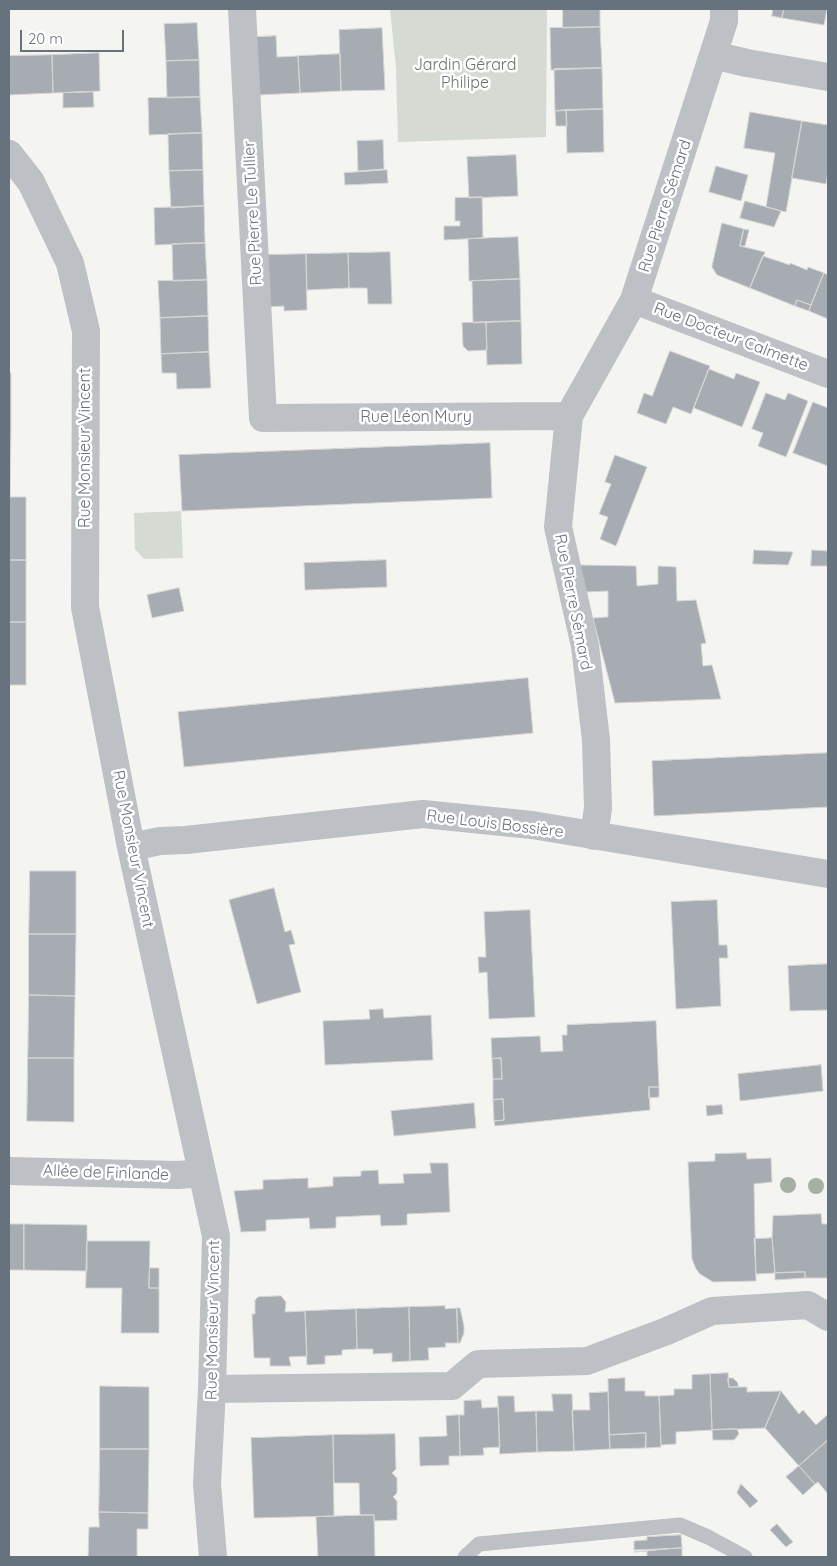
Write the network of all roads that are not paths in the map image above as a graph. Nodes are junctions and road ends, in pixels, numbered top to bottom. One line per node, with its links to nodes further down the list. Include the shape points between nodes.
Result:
1 (242, 9): 9 (street, Rue Pierre Le Tullier)
2 (724, 9): 3 (street, Rue Pierre Sémard, via 724,20)
3 (713, 55): 4 (street); 6 (street, Rue Pierre Sémard)
4 (828, 77)
5 (9, 154): 11 (street, Rue Monsieur Vincent, via 31,182 70,264 86,331 85,607)
6 (634, 300): 7 (street, Rue Docteur Calmette); 8 (street, Rue Pierre Sémard)
7 (828, 374)
8 (569, 416): 9 (street, Rue Léon Mury); 10 (street, Rue Pierre Sémard, via 558,527 585,646 595,731 598,808)
9 (263, 418)
10 (594, 836): 11 (street, Rue Louis Bossière, via 532,825 423,814 160,841); 12 (street, Rue Louis Bossière)
11 (131, 847): 14 (street, Rue Monsieur Vincent)
12 (828, 874)
13 (9, 1171): 14 (street, Allée de Finlande)
14 (202, 1174): 16 (street, Rue Monsieur Vincent, via 216,1236)
15 (828, 1317): 16 (street, via 808,1305 712,1311 586,1361 478,1364 452,1386)
16 (212, 1389): 17 (street, Rue Monsieur Vincent, via 207,1484)
17 (213, 1557)
18 (465, 1557): 19 (lane, via 479,1544 680,1525)
19 (746, 1557)

